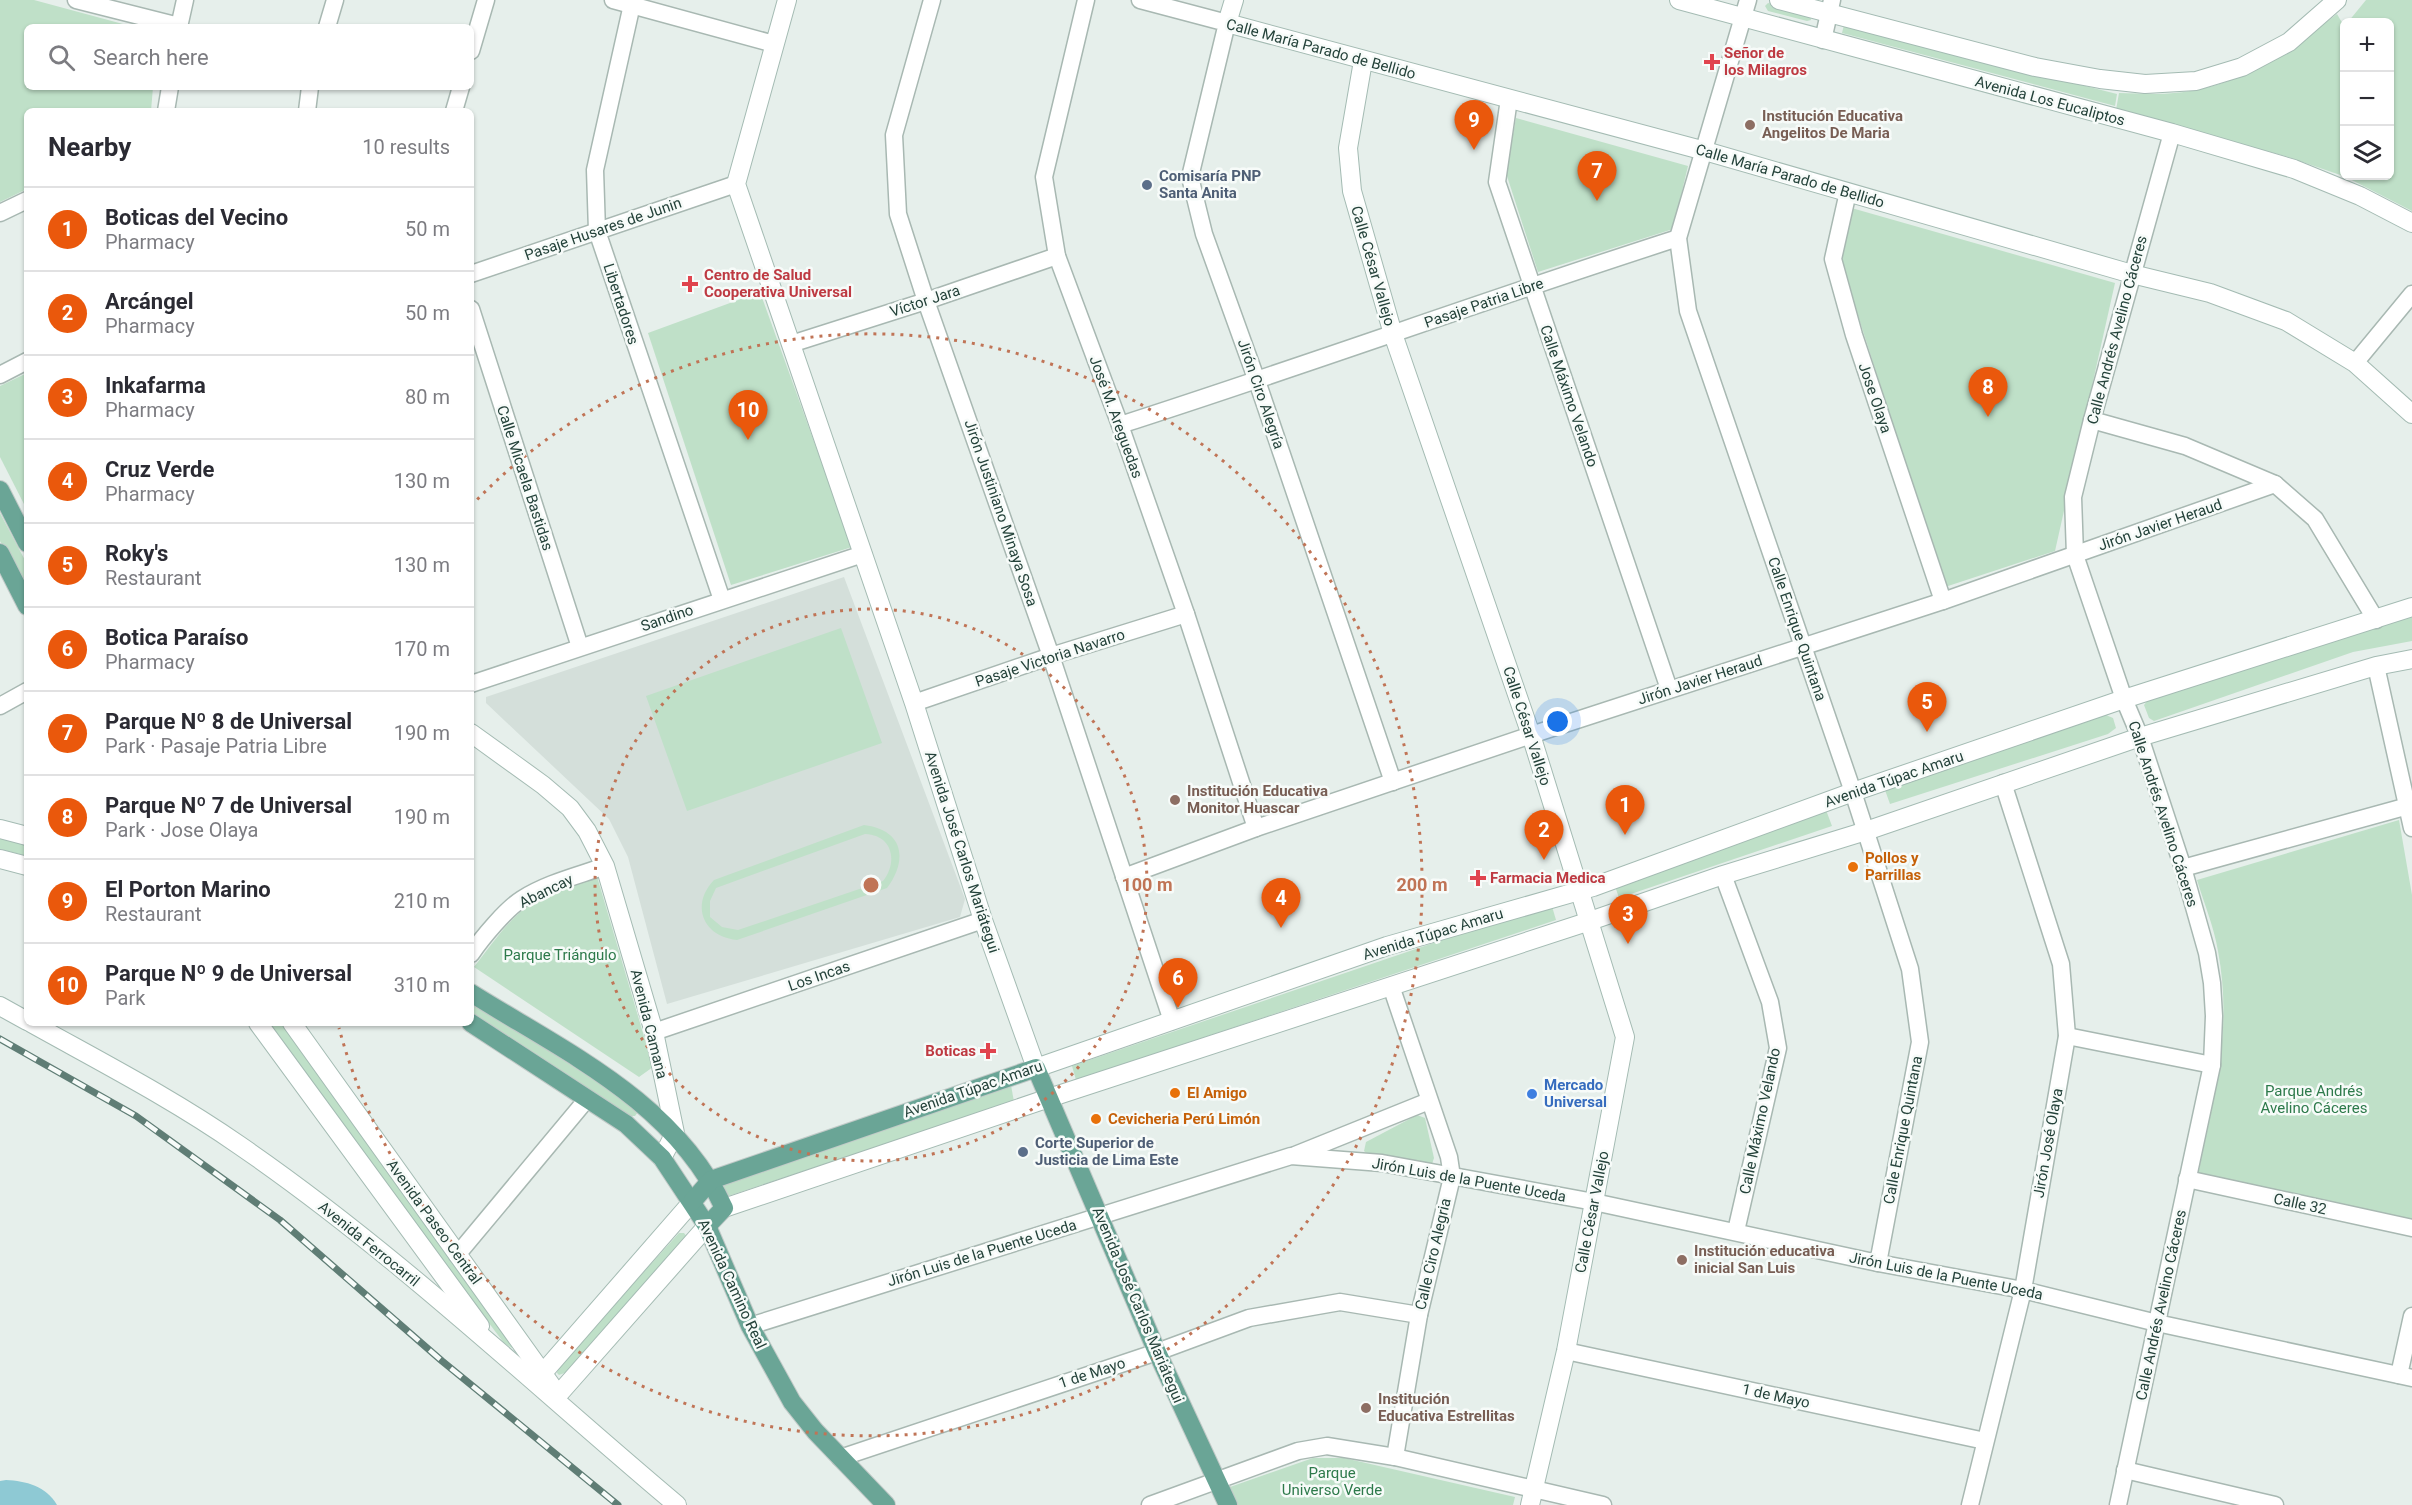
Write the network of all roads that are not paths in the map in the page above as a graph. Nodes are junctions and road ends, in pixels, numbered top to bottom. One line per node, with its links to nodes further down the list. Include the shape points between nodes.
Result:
1 (76, 0): 19 (street)
2 (185, 0): 20 (street)
3 (335, 0): 21 (street)
4 (486, 0): 23 (street)
5 (613, 0): 15 (street)
6 (787, 0): 24 (street)
7 (932, 0): 47 (street, Jirón Justiniano Minaya Sosa, via 894,135 898,214)
8 (1086, 0): 42 (street, José M. Areguedas, via 1044,177)
9 (1140, 0): 18 (street, Calle María Parado de Bellido)
10 (1234, 0): 18 (street, Jirón Ciro Alegría)
11 (1680, 0): 17 (street, Avenida Los Eucaliptos)
12 (1748, 0): 17 (street, Calle Enrique Quintana)
13 (1779, 0): 16 (street, Avenida Los Eucaliptos)
14 (2337, 0): 16 (street, Avenida Los Eucaliptos, via 2289,42 2242,67 2196,81 2145,84 2036,67)
15 (633, 3): 24 (street); 40 (street, Libertadores, via 595,170)
16 (1831, 7): 22 (street)
17 (1744, 18): 22 (street, Avenida Los Eucaliptos); 34 (street, Calle Enrique Quintana)
18 (1227, 23): 25 (street, Calle María Parado de Bellido); 54 (street, Jirón Ciro Alegría, via 1190,177 1204,234)
19 (168, 24)
20 (180, 24)
21 (328, 24)
22 (1823, 40): 33 (street, Avenida Los Eucaliptos)
23 (474, 41)
24 (774, 44): 35 (street)
25 (1363, 61): 29 (street, Calle María Parado de Bellido); 49 (street, Calle César Vallejo, via 1348,148 1352,191)
26 (170, 90): 30 (street)
27 (310, 90): 31 (street)
28 (460, 90): 32 (street)
29 (1509, 99): 34 (street, Calle María Parado de Bellido); 45 (street, Calle Máximo Velando, via 1497,182)
30 (166, 108)
31 (307, 108)
32 (455, 108)
33 (2172, 133): 39 (street, Avenida Los Eucaliptos, via 2294,169); 44 (street, Calle Andrés Avelino Cáceres)
34 (1705, 151): 36 (street, Calle María Parado de Bellido); 41 (street, Calle Enrique Quintana)
35 (736, 184): 40 (street, Pasaje Husares de Junin); 50 (street, Avenida José Carlos Mariátegui)
36 (1848, 192): 44 (street, Calle María Parado de Bellido); 66 (street, Jose Olaya, via 1833,259 1854,335)
37 (24, 201): 38 (street)
38 (0, 213)
39 (2412, 223)
40 (597, 231): 43 (street, Pasaje Husares de Junin); 65 (street, Libertadores)
41 (1678, 238): 45 (street, Pasaje Patria Libre); 71 (street, Calle Enrique Quintana, via 1688,311)
42 (1057, 256): 47 (street, Víctor Jara); 57 (street, José M. Areguedas)
43 (474, 273)
44 (2132, 274): 52 (street, Calle María Parado de Bellido, via 2210,292 2286,321); 56 (street, Calle Andrés Avelino Cáceres)
45 (1532, 286): 49 (street, Pasaje Patria Libre); 76 (street, Calle Máximo Velando)
46 (2412, 294): 52 (street)
47 (926, 301): 50 (street, Víctor Jara); 72 (street, Jirón Justiniano Minaya Sosa)
48 (474, 318): 70 (street, Calle Micaela Bastidas)
49 (1394, 334): 54 (street, Pasaje Patria Libre); 82 (street, Calle César Vallejo)
50 (791, 344): 62 (street, Avenida José Carlos Mariátegui)
51 (24, 363): 53 (street)
52 (2355, 363): 55 (street, Calle María Parado de Bellido)
53 (0, 375)
54 (1257, 381): 57 (street, Pasaje Patria Libre); 84 (street, Jirón Ciro Alegría)
55 (2412, 414)
56 (2092, 420): 58 (street, via 2186,446); 63 (street, Calle Andrés Avelino Cáceres, via 2073,497)
57 (1120, 424): 68 (street, José M. Areguedas)
58 (2275, 484): 63 (street, Jirón Javier Heraud); 69 (street, via 2315,519)
59 (0, 490): 60 (main road)
60 (24, 537)
61 (0, 553): 64 (main road)
62 (863, 554): 65 (street, Sandino); 79 (street, Avenida José Carlos Mariátegui)
63 (2075, 555): 66 (street, Jirón Javier Heraud); 78 (street, Calle Andrés Avelino Cáceres)
64 (24, 600)
65 (722, 600): 70 (street, Sandino)
66 (1942, 601): 71 (street, Jirón Javier Heraud)
67 (2412, 607): 69 (street, Avenida Túpac Amaru)
68 (1186, 614): 72 (street, Pasaje Victoria Navarro); 88 (street, José M. Areguedas)
69 (2376, 620): 78 (street, Avenida Túpac Amaru)
70 (580, 647): 75 (street, Sandino)
71 (1803, 647): 76 (street, Jirón Javier Heraud); 86 (street, Calle Enrique Quintana)
72 (1051, 656): 79 (street, Pasaje Victoria Navarro); 98 (street, Jirón Justiniano Minaya Sosa)
73 (2412, 659): 74 (street)
74 (2376, 666): 83 (street); 87 (street)
75 (474, 683)
76 (1669, 689): 82 (street, Jirón Javier Heraud)
77 (24, 693): 80 (street)
78 (2124, 699): 83 (street, Calle Andrés Avelino Cáceres); 86 (street, Avenida Túpac Amaru)
79 (914, 703): 100 (street, Avenida José Carlos Mariátegui)
80 (0, 706)
81 (474, 735): 95 (street, Avenida Camana, via 570,808 587,831)
82 (1531, 735): 84 (street, Jirón Javier Heraud); 99 (street, Calle César Vallejo)
83 (2140, 736): 85 (street); 96 (street, Calle Andrés Avelino Cáceres)
84 (1393, 782): 88 (street, Jirón Javier Heraud)
85 (2003, 783): 91 (street); 113 (street, Jirón José Olaya, via 2061,964)
86 (1853, 792): 91 (street, Calle Enrique Quintana); 99 (street, Avenida Túpac Amaru)
87 (2408, 806): 89 (street); 96 (street)
88 (1256, 828): 98 (street, Jirón Javier Heraud)
89 (2412, 828)
90 (0, 829): 92 (street)
91 (1866, 831): 97 (street); 133 (street, Calle Enrique Quintana, via 1910,969 1920,1042)
92 (24, 835)
93 (0, 859): 94 (street)
94 (24, 865)
95 (604, 866): 102 (street, Abancay, via 521,899); 112 (street, Avenida Camana)
96 (2183, 868): 114 (street, Calle Andrés Avelino Cáceres, via 2212,983)
97 (1723, 875): 101 (street); 131 (street, Calle Máximo Velando, via 1770,1002 1778,1048)
98 (1124, 877): 107 (street, Jirón Justiniano Minaya Sosa)
99 (1580, 890): 101 (street, Calle César Vallejo); 107 (street, Avenida Túpac Amaru, via 1387,946)
100 (983, 920): 112 (street, Los Incas); 115 (street, Avenida José Carlos Mariátegui)
101 (1590, 921): 103 (street); 126 (street, Calle César Vallejo, via 1625,1037)
102 (474, 950)
103 (1391, 986): 116 (street); 118 (street, Calle Ciro Alegria)
104 (474, 995): 119 (main road, Avenida Camino Real, via 642,1102)
105 (0, 1006): 106 (street)
106 (24, 1019)
107 (1172, 1021): 115 (street, Avenida Túpac Amaru)
108 (474, 1025): 117 (main road, Avenida Camino Real)
109 (36, 1026): 141 (street, Avenida Ferrocarril, via 240,1145 397,1265)
110 (260, 1026): 141 (street, Avenida Paseo Central)
111 (294, 1026): 132 (street, Avenida Paseo Central)
112 (654, 1032): 119 (street, Avenida Camana)
113 (2067, 1036): 114 (street); 134 (street, Jirón José Olaya)
114 (2212, 1065): 123 (street, Calle Andrés Avelino Cáceres)
115 (1036, 1068): 116 (main road, Avenida José Carlos Mariátegui); 124 (main road, Avenida Túpac Amaru)
116 (1049, 1098): 127 (street); 128 (main road, Avenida José Carlos Mariátegui)
117 (586, 1099): 121 (main road, Avenida Camino Real, via 626,1125); 132 (street)
118 (1429, 1101): 120 (street); 122 (street, Calle Ciro Alegria)
119 (675, 1133): 121 (street); 124 (main road, Avenida Camino Real)
120 (1292, 1156): 122 (street, Jirón Luis de la Puente Uceda, via 1382,1163); 128 (street, Jirón Luis de la Puente Uceda)
121 (662, 1158): 125 (main road, Avenida Camino Real)
122 (1452, 1177): 126 (street, Jirón Luis de la Puente Uceda); 135 (street, Calle Ciro Alegria)
123 (2187, 1179): 130 (street, Calle 32); 137 (street, Calle Andrés Avelino Cáceres)
124 (711, 1180): 125 (main road); 127 (main road, Avenida Camino Real)
125 (692, 1202): 129 (main road, Avenida Camino Real); 143 (street)
126 (1594, 1202): 131 (street, Jirón Luis de la Puente Uceda); 139 (street, Calle César Vallejo)
127 (724, 1208): 129 (main road)
128 (1100, 1216): 138 (street, Jirón Luis de la Puente Uceda); 140 (main road, Avenida José Carlos Mariátegui)
129 (706, 1226): 138 (main road, Avenida Camino Real); 144 (street)
130 (2412, 1228)
131 (1736, 1231): 133 (street, Jirón Luis de la Puente Uceda)
132 (457, 1255): 143 (street, Avenida Paseo Central)
133 (1878, 1263): 134 (street, Jirón Luis de la Puente Uceda)
134 (2023, 1290): 137 (street, Jirón Luis de la Puente Uceda); 146 (street, Jirón José Olaya)
135 (1419, 1315): 140 (street, 1 de Mayo, via 1340,1302 1249,1318); 147 (street, Calle Ciro Alegria)
136 (2412, 1316): 142 (street)
137 (2157, 1323): 142 (street, Jirón Luis de la Puente Uceda); 149 (street, Calle Andrés Avelino Cáceres)
138 (750, 1326): 148 (main road, Avenida Camino Real, via 792,1402)
139 (1566, 1351): 146 (street, 1 de Mayo); 151 (street, Calle César Vallejo)
140 (1157, 1352): 148 (street, 1 de Mayo); 150 (main road, Avenida José Carlos Mariátegui)
141 (503, 1356): 143 (street, Avenida Ferrocarril)
142 (2405, 1377)
143 (538, 1378): 144 (street, Avenida Paseo Central); 145 (street, Avenida Ferrocarril)
144 (558, 1395): 145 (street, Avenida Paseo Central)
145 (576, 1420): 152 (street, Avenida Ferrocarril)
146 (1985, 1441): 157 (street, Jirón José Olaya)
147 (1395, 1457): 150 (street, via 1327,1446 1298,1451); 151 (street)
148 (840, 1458): 153 (main road, Avenida Camino Real)
149 (2125, 1470): 158 (street, Calle Andrés Avelino Cáceres); 159 (street)
150 (1217, 1481): 154 (street); 155 (main road, Avenida José Carlos Mariátegui)
151 (1532, 1497): 156 (street)
152 (677, 1505)
153 (886, 1505)
154 (1150, 1505)
155 (1228, 1505)
156 (1603, 1505)
157 (1970, 1505)
158 (2118, 1505)
159 (2275, 1505)

